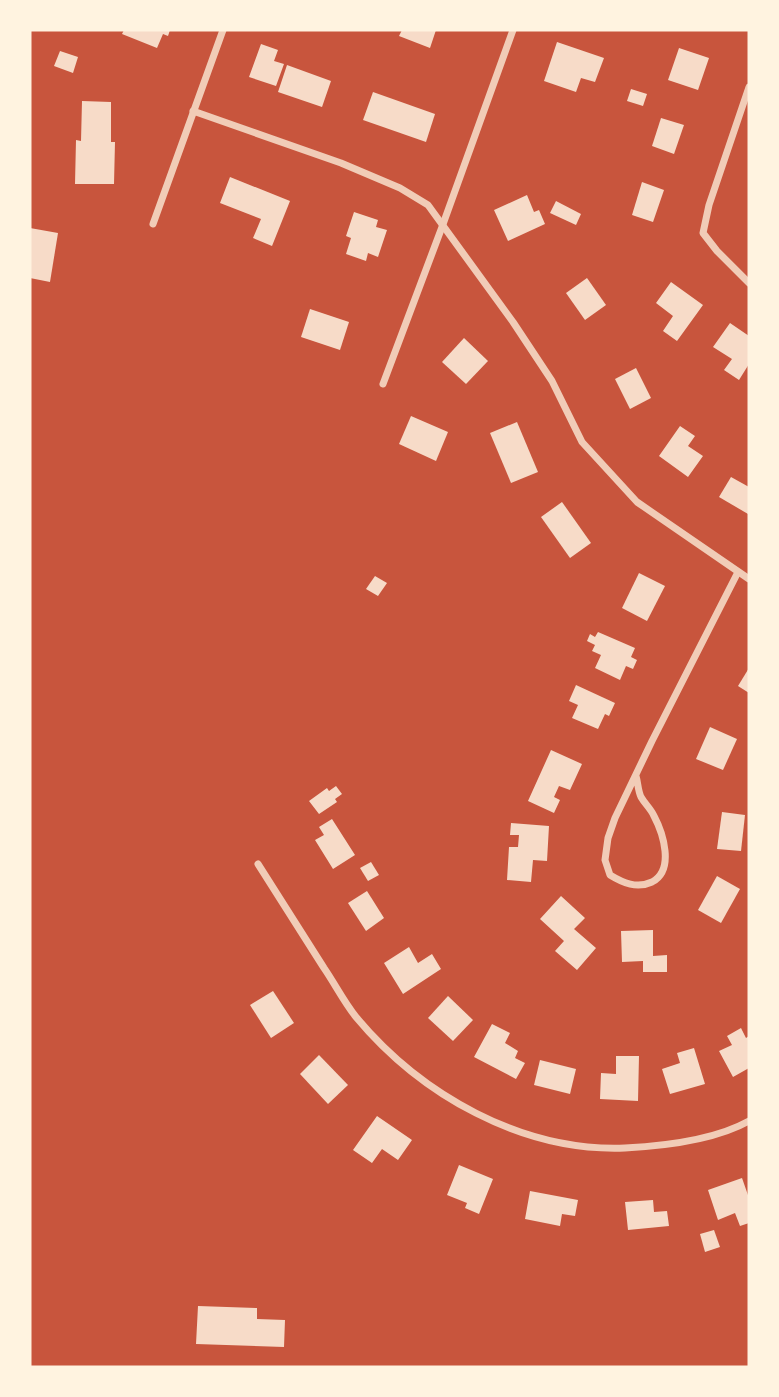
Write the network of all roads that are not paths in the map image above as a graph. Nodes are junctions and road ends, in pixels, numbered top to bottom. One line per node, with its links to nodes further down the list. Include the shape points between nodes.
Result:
1 (223, 30): 4 (street)
2 (513, 30): 6 (street)
3 (749, 87): 7 (street, via 703,233)
4 (193, 111): 5 (street); 6 (street, via 400,188 428,205)
5 (153, 224)
6 (442, 227): 8 (street); 9 (street, via 552,381 582,442 637,502)
7 (749, 283)
8 (383, 384)
9 (738, 572): 10 (street); 11 (street)
10 (749, 579)
11 (636, 776): 11 (street, via 615,818 605,860 610,875 641,885 659,876 665,848 653,814 640,796)
12 (258, 864): 13 (street, via 355,1016 423,1081 483,1116 530,1136 572,1146 613,1148 700,1138)
13 (749, 1121)

